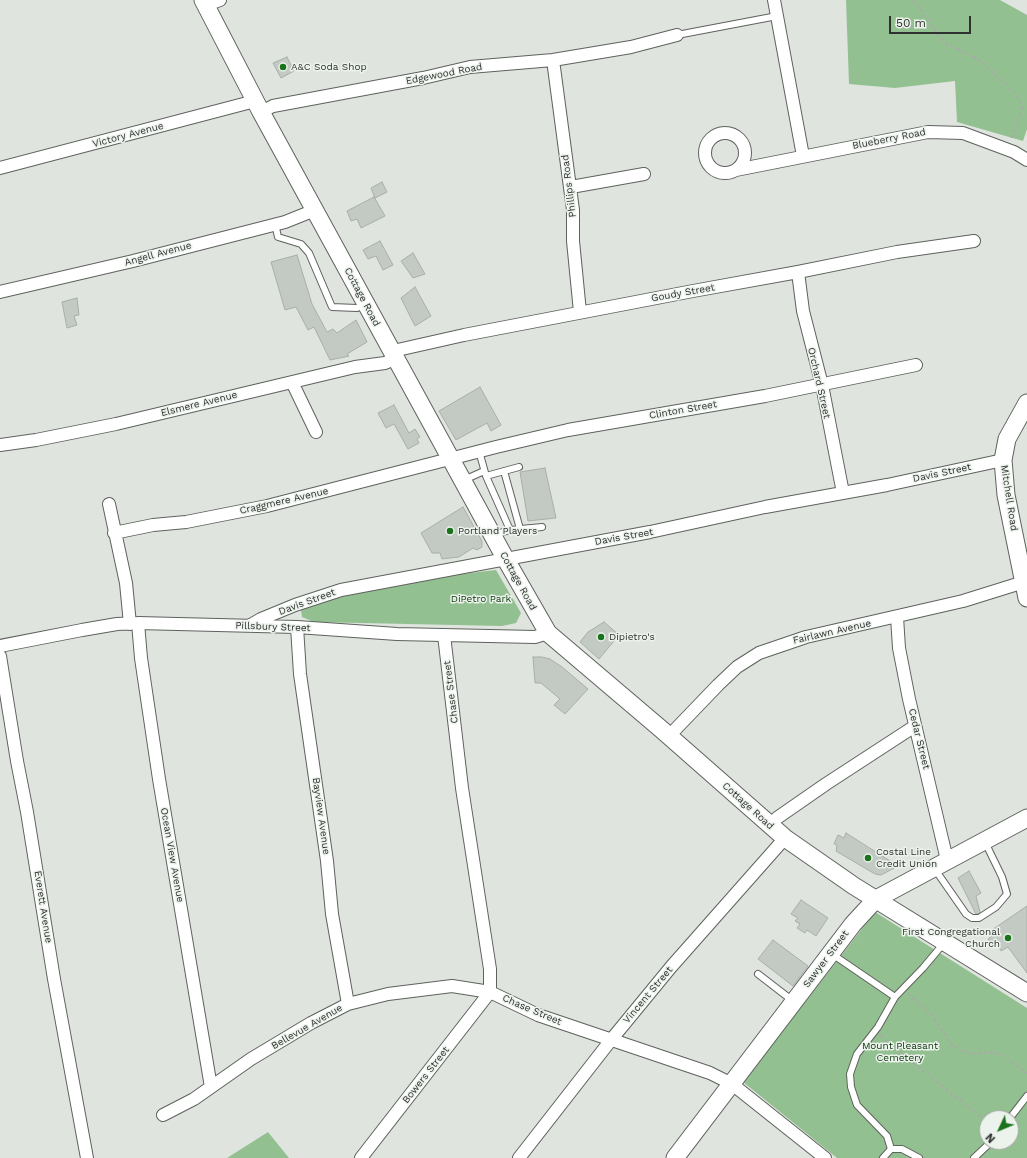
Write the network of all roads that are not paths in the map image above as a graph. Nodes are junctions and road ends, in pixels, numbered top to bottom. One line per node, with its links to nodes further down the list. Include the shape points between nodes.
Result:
1 (774, 0): 3 (street)
2 (210, 2): 6 (street, Cottage Road)
3 (777, 16): 4 (lane); 8 (street)
4 (677, 35): 5 (street, Edgewood Road, via 631,47)
5 (553, 60): 6 (street, Edgewood Road, via 470,67 273,106); 14 (street, Phillips Road)
6 (258, 106): 11 (street, Victory Avenue); 15 (street, Cottage Road)
7 (744, 147): 10 (street, Blueberry Road, via 760,159); 12 (street, via 744,160); 12 (street, Blueberry Road, via 736,136 729,134 716,136 707,145 706,158 712,169 724,173)
8 (803, 156): 9 (street, Blueberry Road, via 928,132 963,133); 10 (street, Blueberry Road)
9 (1027, 160)
10 (771, 163): 12 (street, Blueberry Road)
11 (0, 168)
12 (736, 170)
13 (644, 174): 14 (street)
14 (571, 187): 21 (street, Phillips Road)
15 (315, 210): 16 (street, Angell Avenue); 20 (street, Cottage Road)
16 (275, 224): 19 (street, Angell Avenue); 20 (lane, via 278,237 301,244 309,253 332,307 357,308)
17 (974, 241): 18 (street, Goudy Street, via 897,252)
18 (798, 272): 21 (street, Goudy Street); 25 (street, Orchard Street, via 803,311)
19 (0, 292)
20 (366, 304): 22 (street, Cottage Road)
21 (580, 312): 22 (street, Goudy Street, via 464,334)
22 (395, 355): 24 (street, Elsmere Avenue, via 385,363 355,367); 30 (street, Cottage Road)
23 (916, 366): 25 (street, Clinton Street)
24 (292, 382): 27 (street); 28 (street, Elsmere Avenue, via 107,426)
25 (822, 385): 29 (street, Clinton Street, via 568,430); 36 (street, Orchard Street)
26 (1027, 403): 31 (street, Mitchell Road, via 1007,439)
27 (316, 432)
28 (0, 445)
29 (479, 451): 30 (street, Clinton Street); 34 (lane)
30 (452, 459): 35 (street, Cottage Road); 41 (street, Craggmere Avenue, via 267,506)
31 (1003, 460): 36 (street, Davis Street); 44 (street, Mitchell Road, via 1006,495)
32 (519, 468): 33 (lane)
33 (504, 471): 34 (lane); 39 (lane)
34 (485, 473): 35 (lane); 40 (lane)
35 (463, 480): 42 (street, Cottage Road)
36 (843, 493): 43 (street, Davis Street)
37 (109, 504): 41 (street, Ocean View Avenue)
38 (542, 527): 39 (lane)
39 (520, 529): 40 (lane)
40 (510, 530): 42 (lane)
41 (114, 533): 46 (street, Ocean View Avenue)
42 (493, 535): 43 (street, Cottage Road)
43 (505, 558): 47 (street, Davis Street, via 341,590 295,605); 49 (street, Cottage Road)
44 (1026, 590): 45 (street, Fairlawn Avenue, via 962,601)
45 (897, 617): 53 (street, Cedar Street, via 899,648); 54 (street, Fairlawn Avenue, via 806,637 759,653 737,667 718,684)
46 (134, 624): 47 (street, Pillsbury Street); 51 (street, Pillsbury Street, via 82,630); 71 (street, Ocean View Avenue)
47 (249, 626): 48 (street, Pillsbury Street)
48 (297, 627): 50 (street, Pillsbury Street); 68 (street, Bayview Avenue, via 300,674 332,914)
49 (548, 633): 50 (street, Pillsbury Street, via 535,637); 54 (street, Cottage Road)
50 (444, 635): 64 (street, Chase Street, via 462,788 490,969)
51 (0, 646)
52 (0, 656): 77 (street, Everett Avenue)
53 (915, 726): 56 (street, via 826,784 777,818); 59 (street, Cedar Street)
54 (669, 736): 56 (street, Cottage Road)
55 (1027, 818): 58 (street, Sawyer Street)
56 (770, 826): 57 (street, Cottage Road)
57 (785, 838): 60 (street, Cottage Road, via 816,862); 69 (street, Vincent Street, via 671,967)
58 (984, 840): 59 (street, Sawyer Street); 59 (lane, via 1002,877 1007,894 996,907 979,918 972,918 966,914)
59 (940, 863): 60 (street, Sawyer Street)
60 (876, 899): 61 (street, Cottage Road); 62 (street, Sawyer Street)
61 (944, 942): 65 (street, Cottage Road); 66 (lane)
62 (831, 953): 66 (lane); 67 (street, Sawyer Street)
63 (758, 974): 67 (lane)
64 (490, 992): 68 (street, Bellevue Avenue, via 452,986 388,994); 69 (street, Chase Street, via 538,1015); 78 (street, Bowers Street)
65 (1027, 993)
66 (895, 997): 75 (lane, via 878,1028 857,1054 850,1074 857,1105 887,1136)
67 (794, 1002): 70 (street, Sawyer Street)
68 (348, 1004): 71 (street, Bellevue Avenue, via 264,1051)
69 (611, 1040): 70 (street, Chase Street, via 710,1073); 79 (street, Vincent Street)
70 (732, 1084): 80 (street, Sawyer Street); 81 (street, Chase Street)
71 (211, 1087): 74 (street, Bellevue Avenue)
72 (1027, 1096): 73 (lane)
73 (1016, 1110)
74 (163, 1115)
75 (891, 1149): 82 (lane); 83 (lane, via 902,1149)
76 (982, 1150): 84 (lane)
77 (87, 1158)
78 (361, 1158)
79 (519, 1158)
80 (675, 1158)
81 (825, 1158)
82 (883, 1158)
83 (919, 1158)
84 (974, 1158)

